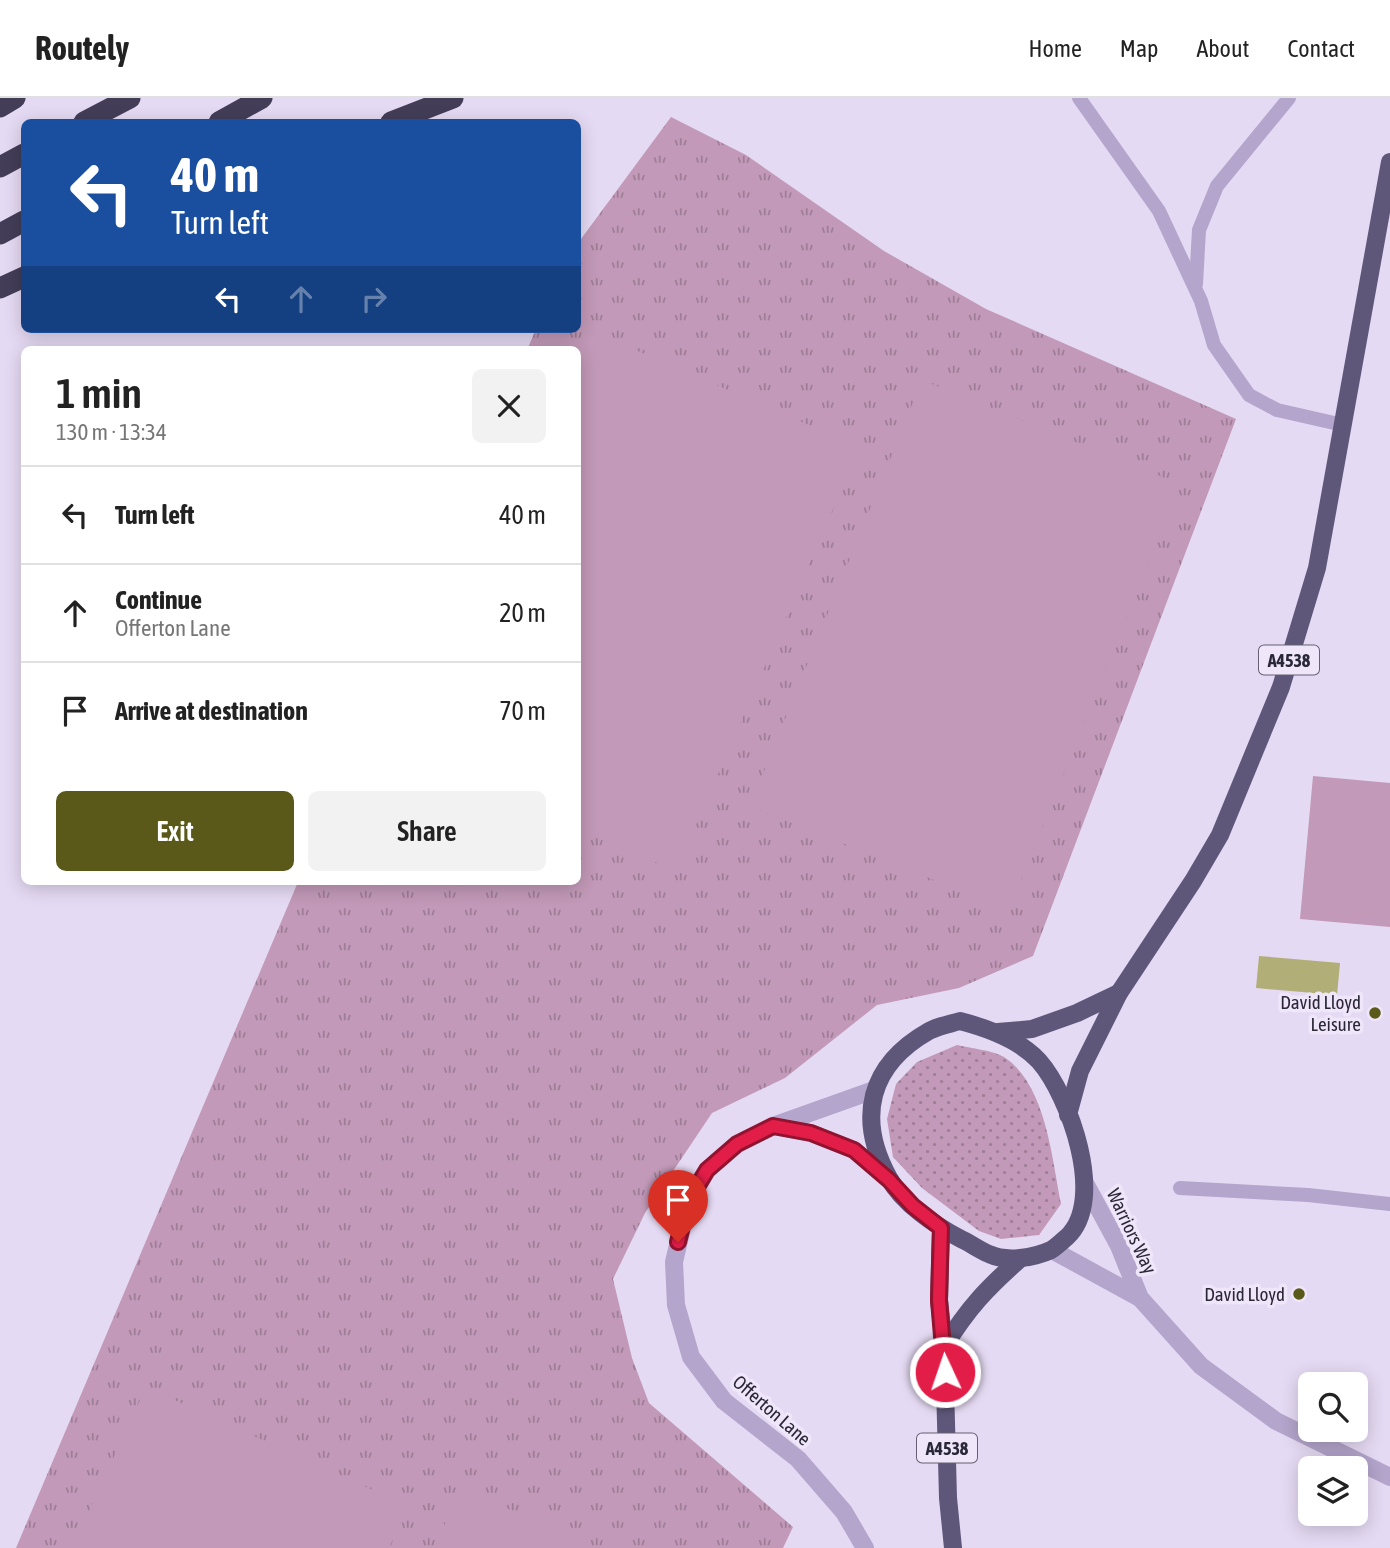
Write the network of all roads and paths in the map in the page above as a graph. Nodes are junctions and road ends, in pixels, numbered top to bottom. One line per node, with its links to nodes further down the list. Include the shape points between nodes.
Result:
1 (15, 98): 7 (highway)
2 (130, 98): 8 (highway)
3 (262, 98): 9 (highway)
4 (453, 98): 10 (highway)
5 (1079, 98): 19 (lane, via 1159,211)
6 (1289, 98): 19 (lane, via 1217,186 1199,230)
7 (0, 107)
8 (90, 119)
9 (224, 119)
10 (399, 119)
11 (21, 156): 13 (highway)
12 (1390, 162): 14 (main road, A4538)
13 (0, 167)
14 (1388, 183): 20 (main road, A4538)
15 (21, 223): 16 (highway)
16 (0, 234)
17 (21, 278): 18 (highway)
18 (0, 288)
19 (1196, 289): 20 (lane, via 1214,345 1249,395 1277,410)
20 (1343, 425): 21 (main road, A4538, via 1317,568 1281,687 1220,835)
21 (1119, 993): 22 (main road, via 1032,1029); 24 (main road, A4538, via 1080,1071)
22 (998, 1032): 23 (main road, via 960,1021 931,1029 903,1049); 24 (main road, via 1038,1059 1056,1085)
23 (874, 1090): 25 (street, Offerton Lane); 26 (main road, via 870,1132)
24 (1068, 1115): 27 (main road)
25 (773, 1126): 26 (street, via 811,1133 854,1150); 36 (street, Offerton Lane, via 737,1144 707,1170 688,1202 674,1262 676,1305 691,1357 724,1401 798,1459 844,1512)
26 (889, 1180): 30 (main road)
27 (1085, 1183): 31 (main road, via 1083,1208 1071,1233); 33 (street, Warriors Way)
28 (1180, 1188): 29 (lane)
29 (1390, 1204)
30 (941, 1228): 32 (main road, via 991,1255); 34 (main road, A4538, via 939,1300)
31 (1052, 1250): 32 (main road); 33 (street, Warriors Way)
32 (1021, 1258): 34 (main road, via 964,1314)
33 (1140, 1298): 35 (street, Warriors Way, via 1201,1366 1276,1421)
34 (944, 1347): 37 (main road, A4538)
35 (1390, 1477)
36 (865, 1548)
37 (953, 1548)

